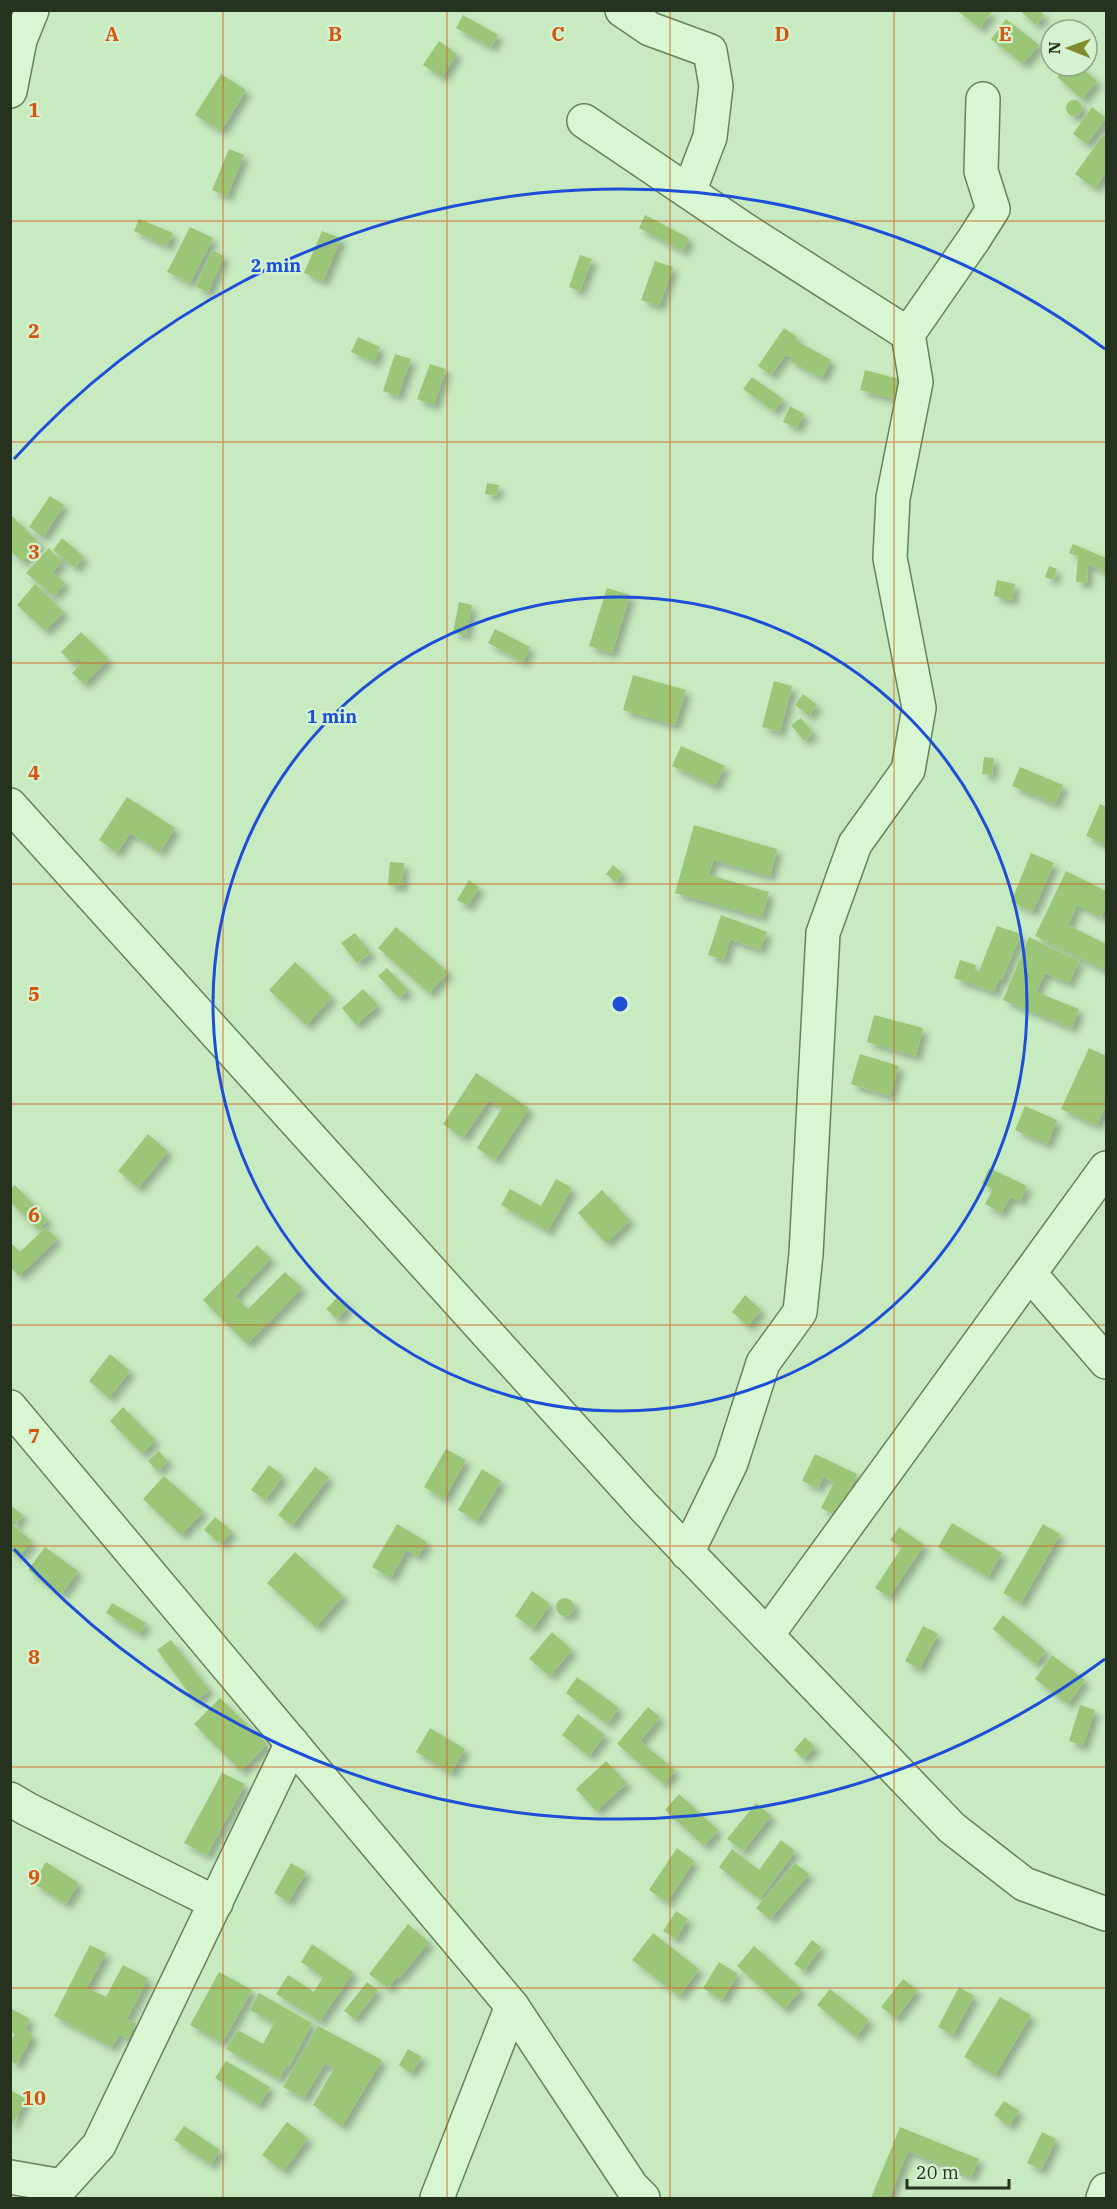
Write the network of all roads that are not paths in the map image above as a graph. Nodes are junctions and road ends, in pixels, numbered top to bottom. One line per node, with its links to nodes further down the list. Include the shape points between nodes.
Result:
1 (32, 10): 3 (street, via 20,40)
2 (622, 10): 6 (street, via 650,29 710,51 716,86 710,137)
3 (10, 92)
4 (983, 99): 7 (street, via 981,171 993,208)
5 (584, 121): 6 (street)
6 (689, 192): 7 (street)
7 (908, 334): 13 (street, via 916,382 893,498 890,558 919,708 908,770 855,844 823,933 800,1312 763,1363 731,1463)
8 (10, 805): 13 (street)
9 (1107, 1168): 10 (street)
10 (1030, 1274): 11 (street); 14 (street)
11 (1107, 1362)
12 (10, 1407): 15 (street)
13 (687, 1552): 14 (street)
14 (766, 1635): 18 (street, via 952,1828 1024,1884)
15 (292, 1743): 17 (street); 19 (street)
16 (10, 1798): 17 (street)
17 (216, 1903): 22 (street, via 99,2145)
18 (1107, 1914)
19 (512, 2006): 23 (street); 24 (street)
20 (10, 2177): 22 (street)
21 (1107, 2190): 25 (street)
22 (65, 2192)
23 (437, 2199)
24 (643, 2199)
25 (1103, 2199)

